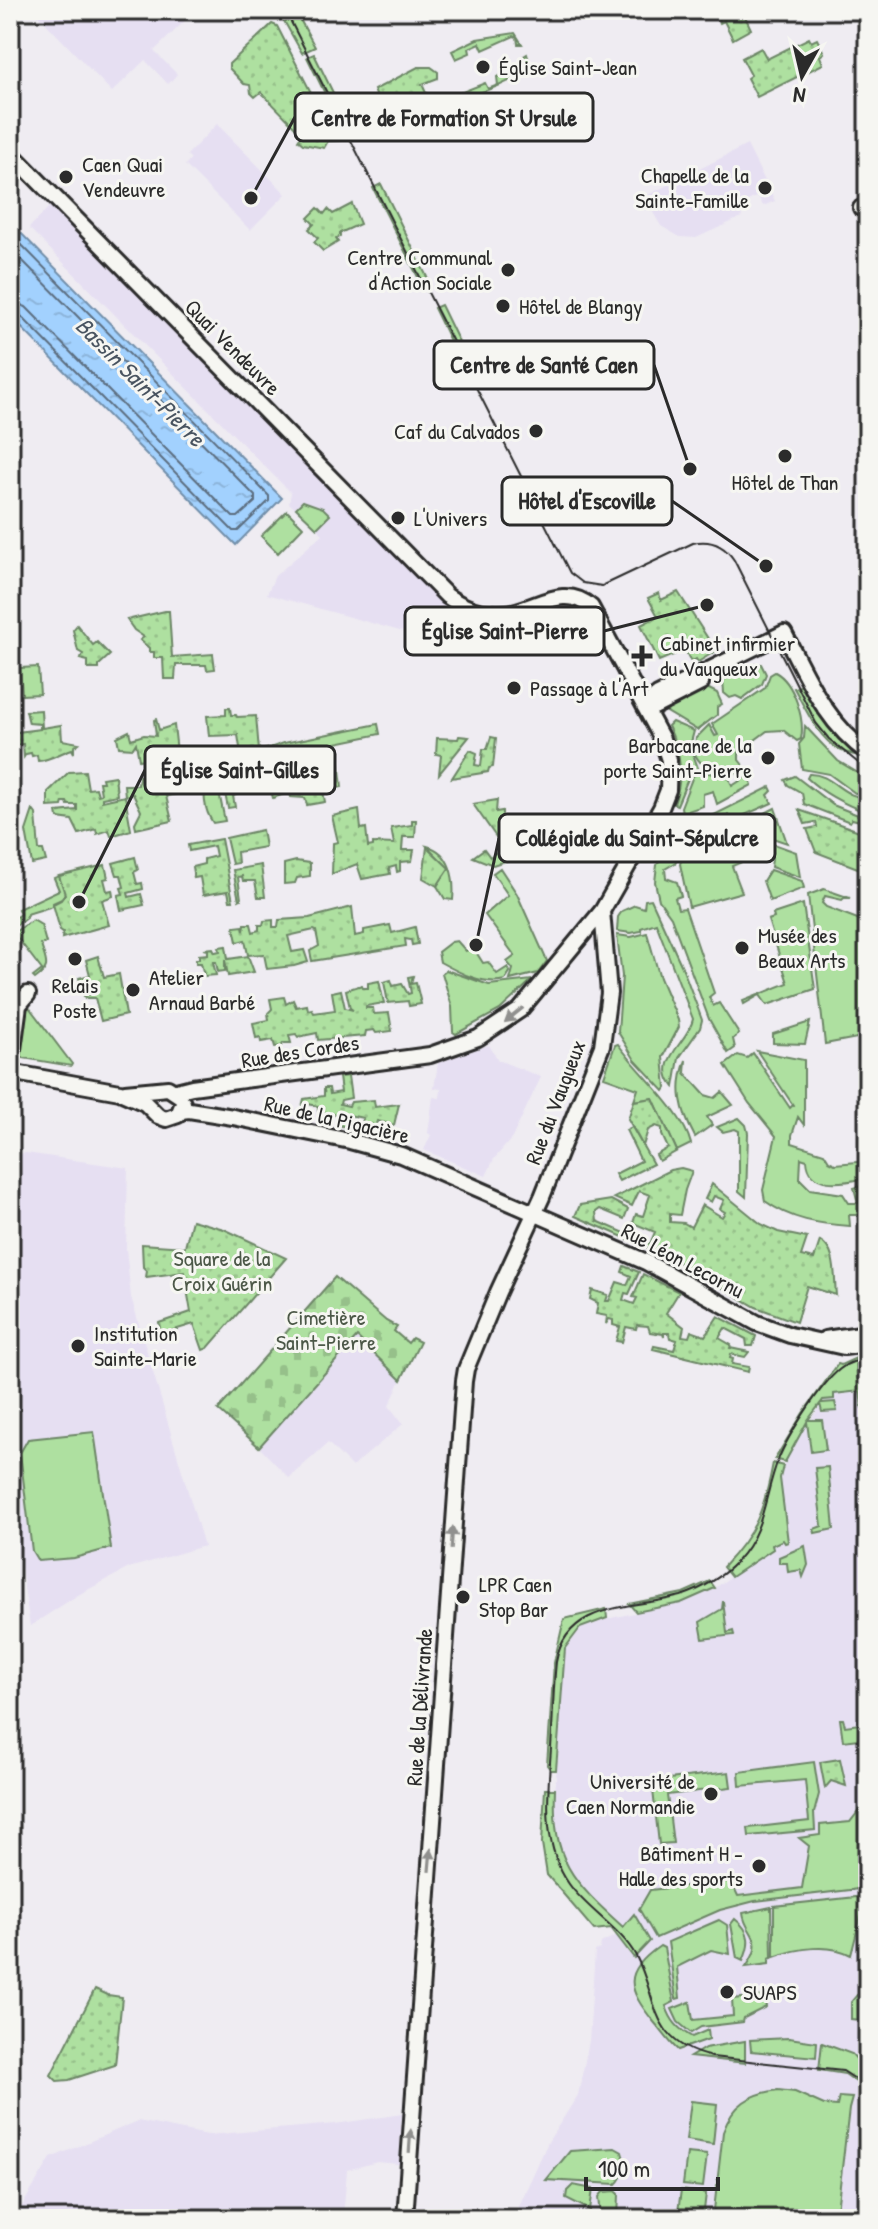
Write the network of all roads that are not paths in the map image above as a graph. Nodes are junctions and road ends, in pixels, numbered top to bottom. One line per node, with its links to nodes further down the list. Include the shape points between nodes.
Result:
1 (10, 152): 2 (main road, Quai Vendeuvre, via 447,596 475,610 509,613 566,596 587,603)
2 (598, 615): 3 (main road, Rue des Cordes)
3 (644, 706): 4 (main road, via 786,636 827,713); 5 (main road, Rue des Cordes, via 668,755 670,783)
4 (868, 753)
5 (602, 911): 10 (main road, Rue des Cordes, one-way to 10, via 520,1010 478,1038 430,1055 192,1087); 12 (main road, Rue du Vaugueux, via 609,967 607,1025 592,1075)
6 (28, 994): 7 (main road, via 19,1005)
7 (10, 1072): 9 (main road)
8 (159, 1090): 9 (main road); 10 (main road, via 168,1088); 11 (main road)
9 (120, 1092): 11 (main road)
10 (179, 1100): 11 (main road, via 175,1117 166,1119); 12 (main road, Rue de la Pigacière, via 189,1110 387,1150)
11 (152, 1109)
12 (534, 1212): 14 (main road, Rue Léon Lecornu, via 667,1272 757,1323 813,1340); 16 (main road, Rue de la Délivrande, one-way to 12, via 462,1400 466,1369)
13 (868, 1333): 14 (main road)
14 (845, 1342): 15 (main road)
15 (868, 1344)
16 (405, 2219)

